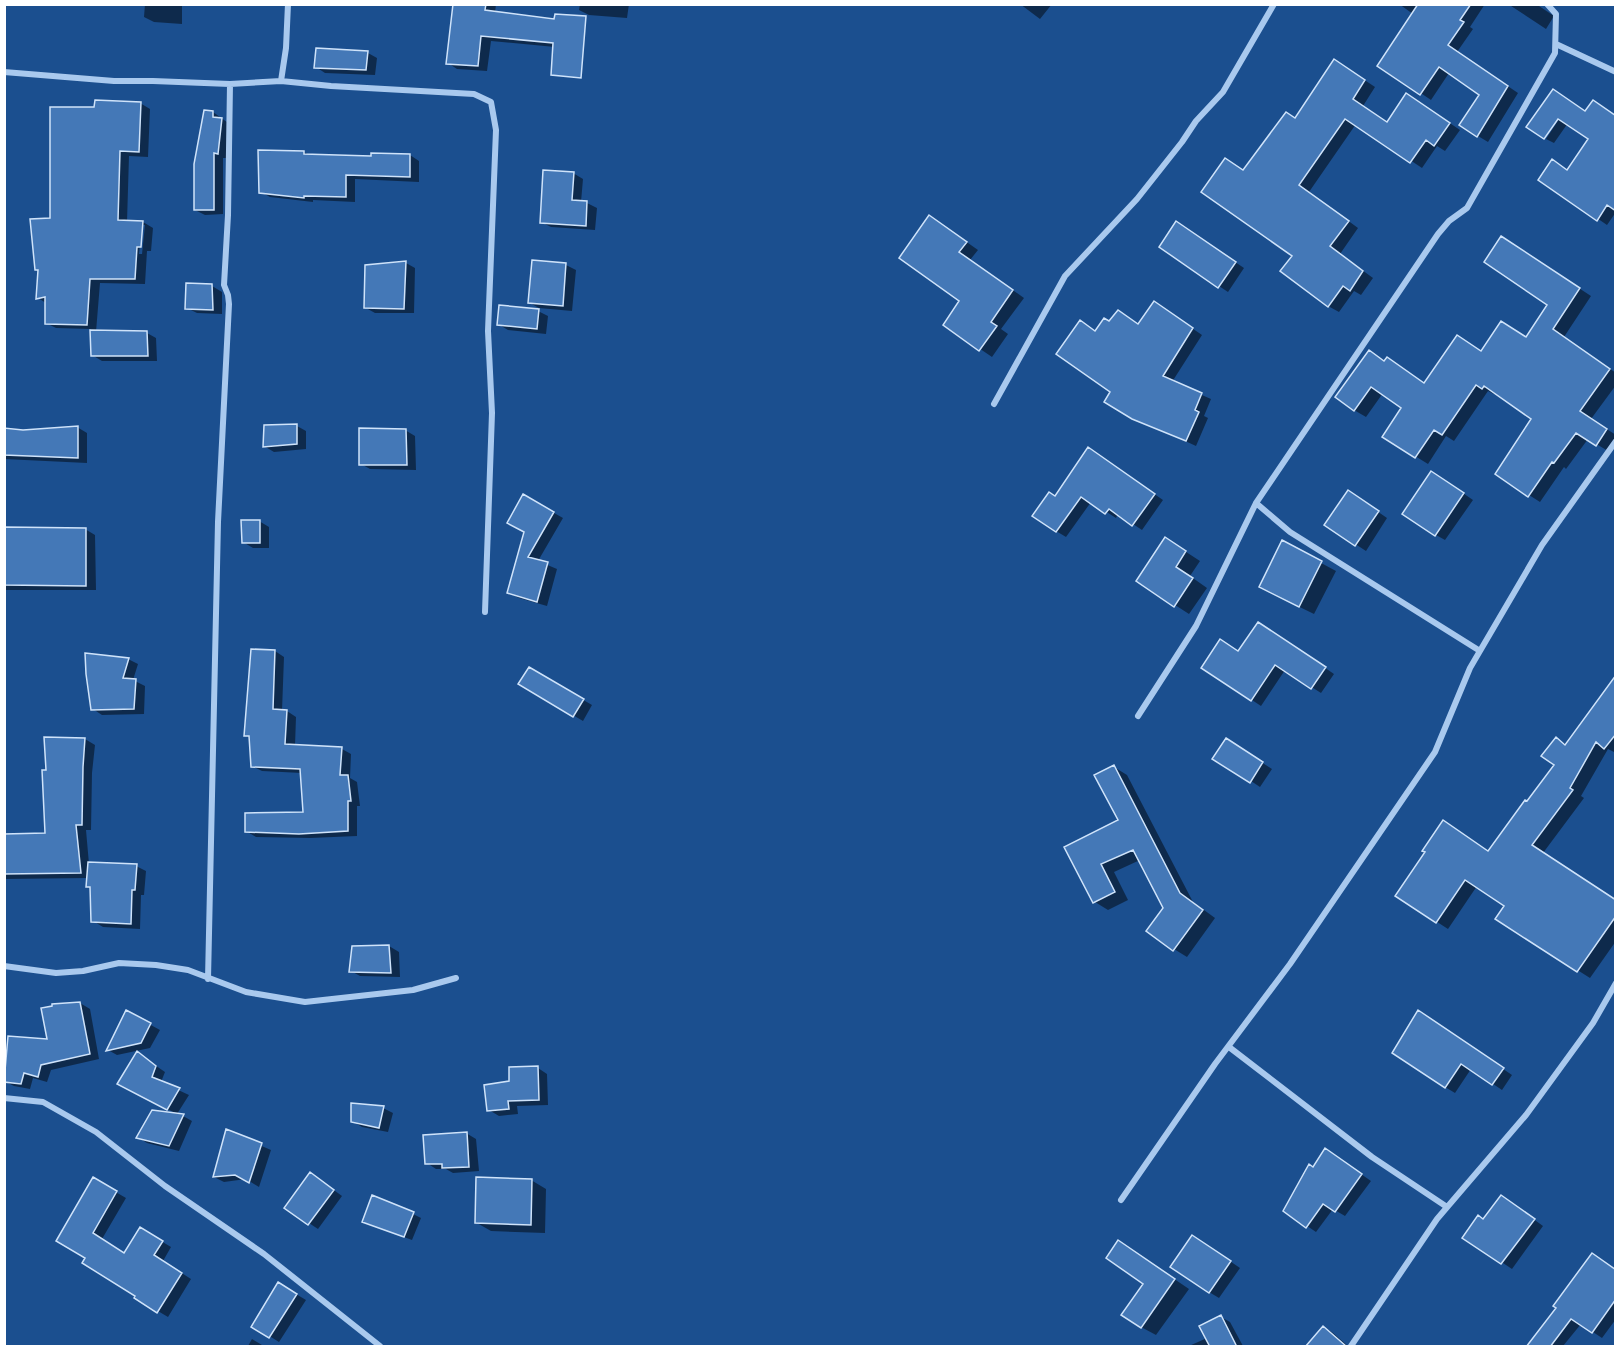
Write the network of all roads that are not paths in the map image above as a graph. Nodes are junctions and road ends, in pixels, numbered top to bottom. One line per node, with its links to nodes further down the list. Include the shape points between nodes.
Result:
1 (288, 4): 7 (street)
2 (1274, 4): 9 (street, via 1223,92 1137,199 1065,276)
3 (1547, 4): 4 (street, via 1556,14)
4 (1556, 44): 6 (street); 11 (street, via 1556,54 1467,208 1438,234)
5 (4, 72): 8 (street, via 114,81)
6 (1616, 72)
7 (281, 81): 8 (street); 12 (street, via 474,94 490,102 496,130 488,331 492,413)
8 (230, 84): 17 (street, via 224,285 229,304 218,522)
9 (994, 404)
10 (1616, 441): 13 (street, via 1542,545)
11 (1256, 503): 13 (street, via 1290,532); 14 (street, via 1196,626)
12 (486, 612)
13 (1480, 651): 19 (street, via 1435,752)
14 (1138, 716)
15 (4, 966): 17 (street, via 56,973 119,963 138,964 188,970)
16 (456, 978): 17 (street, via 413,990 305,1002 246,992)
17 (208, 979)
18 (1616, 982): 22 (street, via 1593,1023 1526,1115)
19 (1229, 1047): 21 (street); 22 (street, via 1372,1158)
20 (4, 1098): 23 (street, via 42,1102 96,1132 264,1254)
21 (1120, 1200)
22 (1447, 1207): 24 (street)
23 (380, 1347)
24 (1351, 1347)

